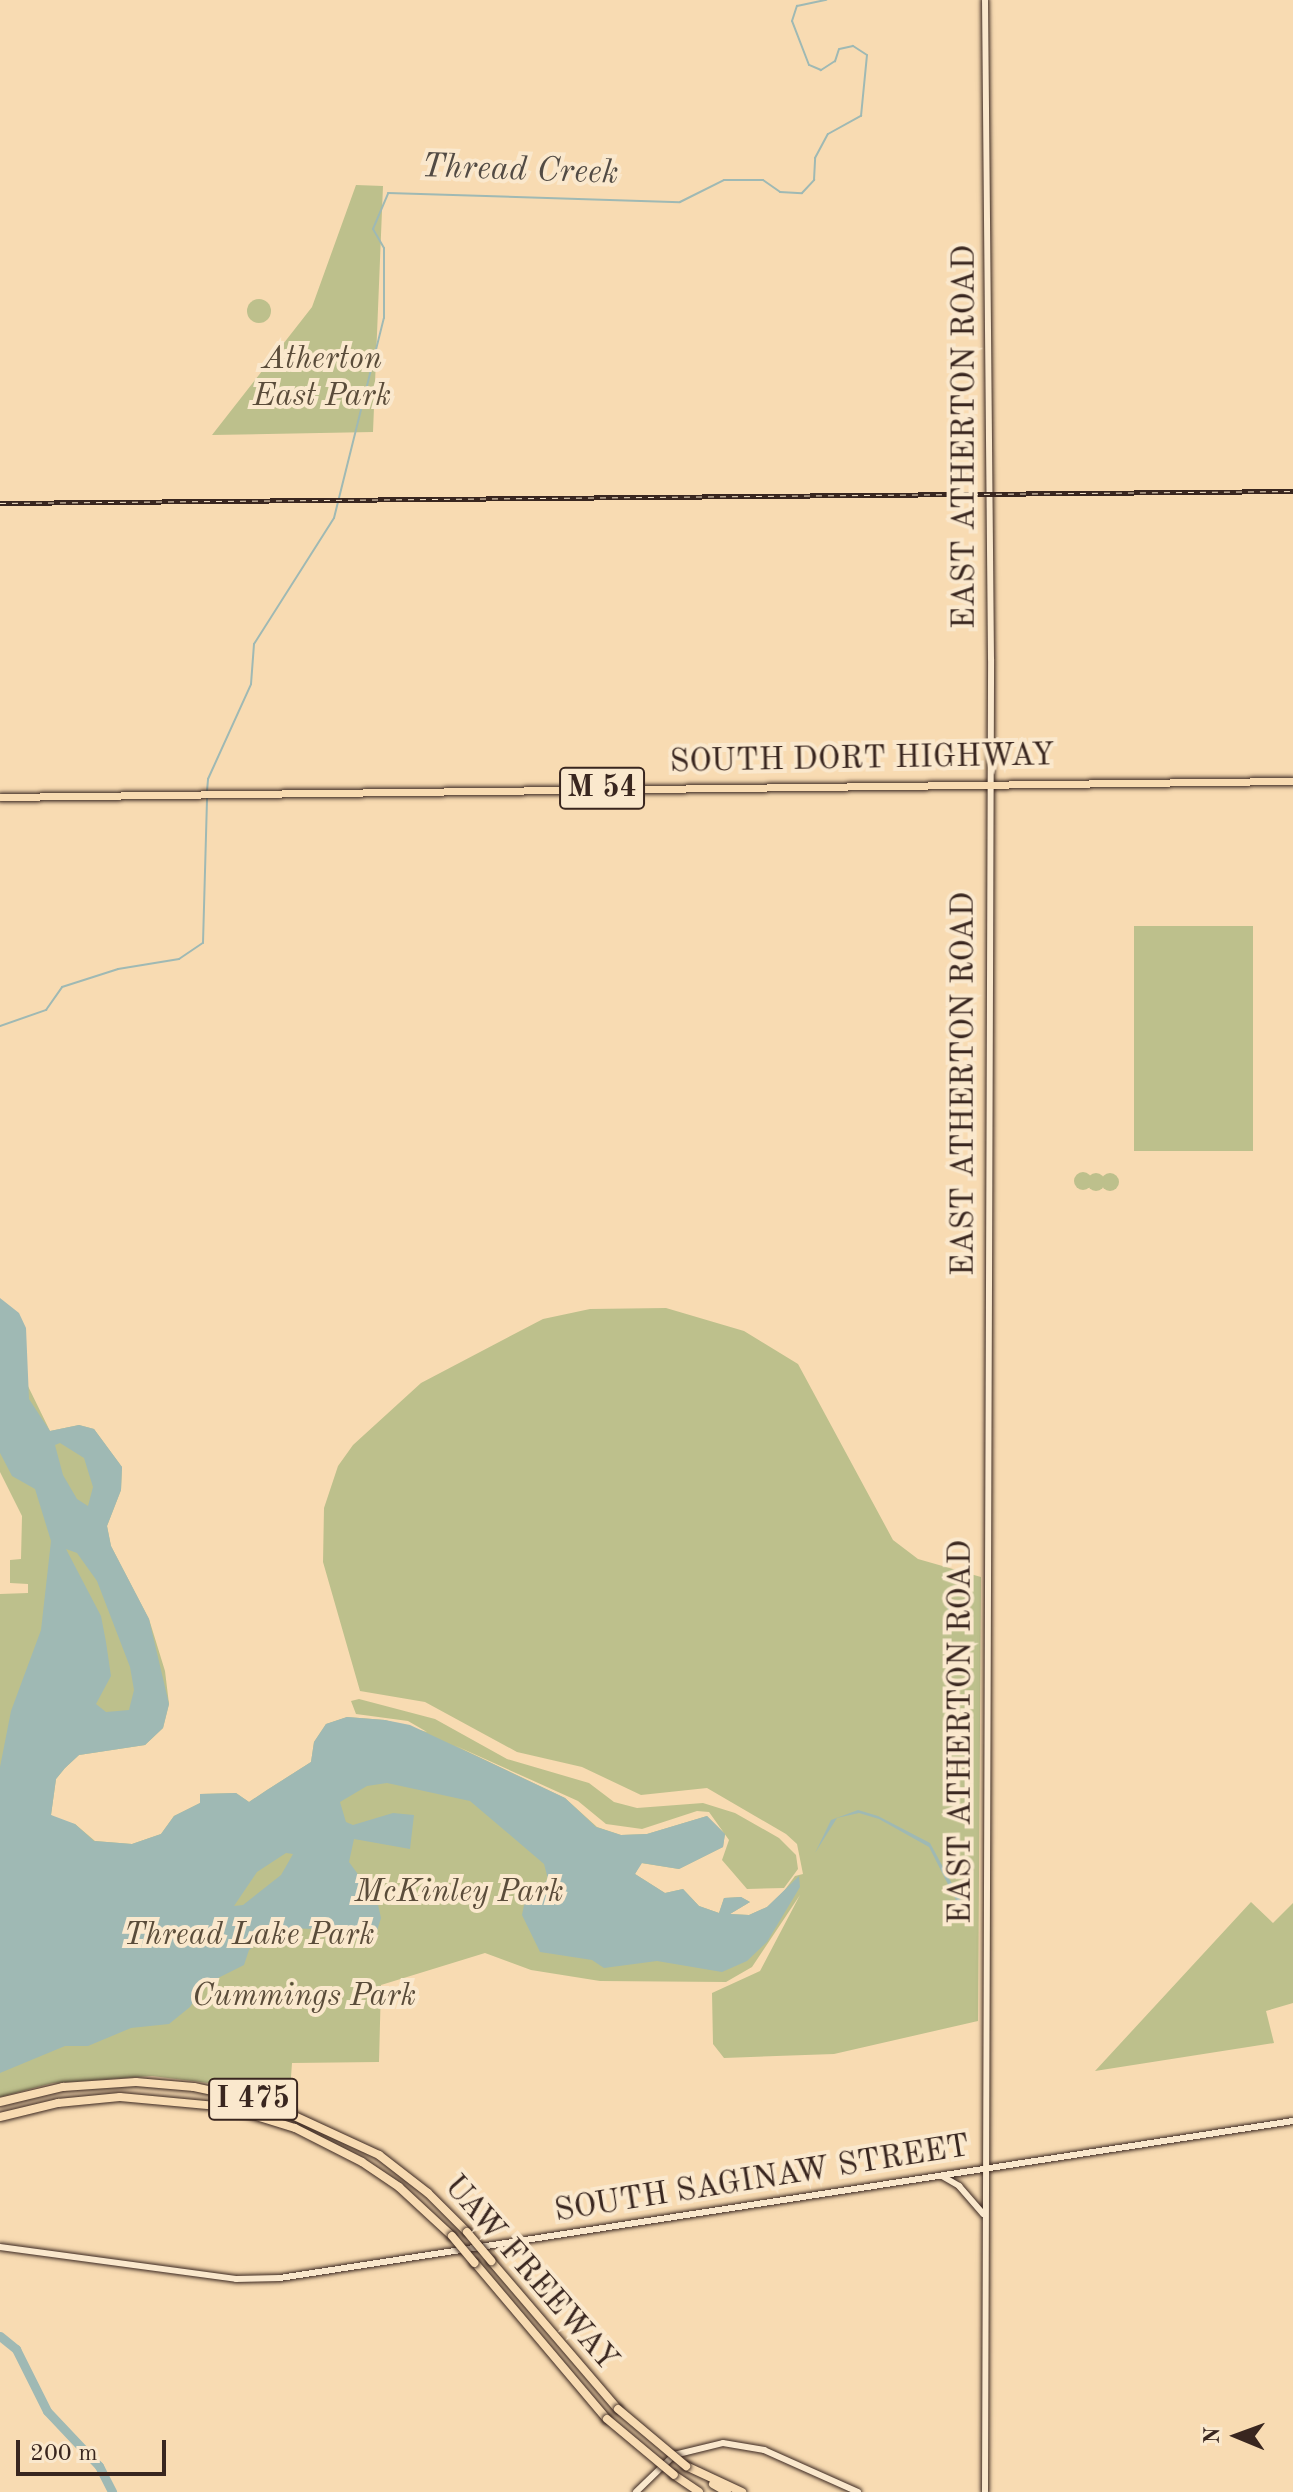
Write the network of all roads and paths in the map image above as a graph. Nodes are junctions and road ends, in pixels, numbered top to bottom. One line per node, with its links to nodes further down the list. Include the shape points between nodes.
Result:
1 (985, 0): 3 (street, EAST ATHERTON ROAD)
2 (1293, 781): 3 (main road, SOUTH DORT HIGHWAY / M 54)
3 (990, 783): 4 (main road, SOUTH DORT HIGHWAY / M 54); 8 (street, EAST ATHERTON ROAD)
4 (0, 797)
5 (0, 2102): 12 (highway, UAW FREEWAY / I 475, bridge, via 53,2089 121,2082 194,2087 264,2102 327,2127 379,2155 428,2193 618,2409)
6 (0, 2117): 13 (highway, UAW FREEWAY / I 475, bridge, via 58,2103 120,2097 227,2107 295,2128 362,2162 409,2195 452,2236 607,2419)
7 (1293, 2121): 8 (street, SOUTH SAGINAW STREET)
8 (984, 2169): 9 (street, SOUTH SAGINAW STREET); 10 (street, EAST ATHERTON ROAD)
9 (942, 2176): 10 (street, via 961,2188); 11 (street, SOUTH SAGINAW STREET, via 280,2278 234,2279)
10 (984, 2215): 20 (street, EAST ATHERTON ROAD)
11 (0, 2247)
12 (686, 2466): 17 (highway, UAW FREEWAY / I 475); 18 (highway)
13 (674, 2475): 15 (highway); 16 (highway, UAW FREEWAY / I 475)
14 (636, 2492): 19 (street, via 674,2455 730,2443 764,2450)
15 (689, 2492)
16 (699, 2492)
17 (727, 2492)
18 (742, 2492)
19 (858, 2492)
20 (985, 2492)

